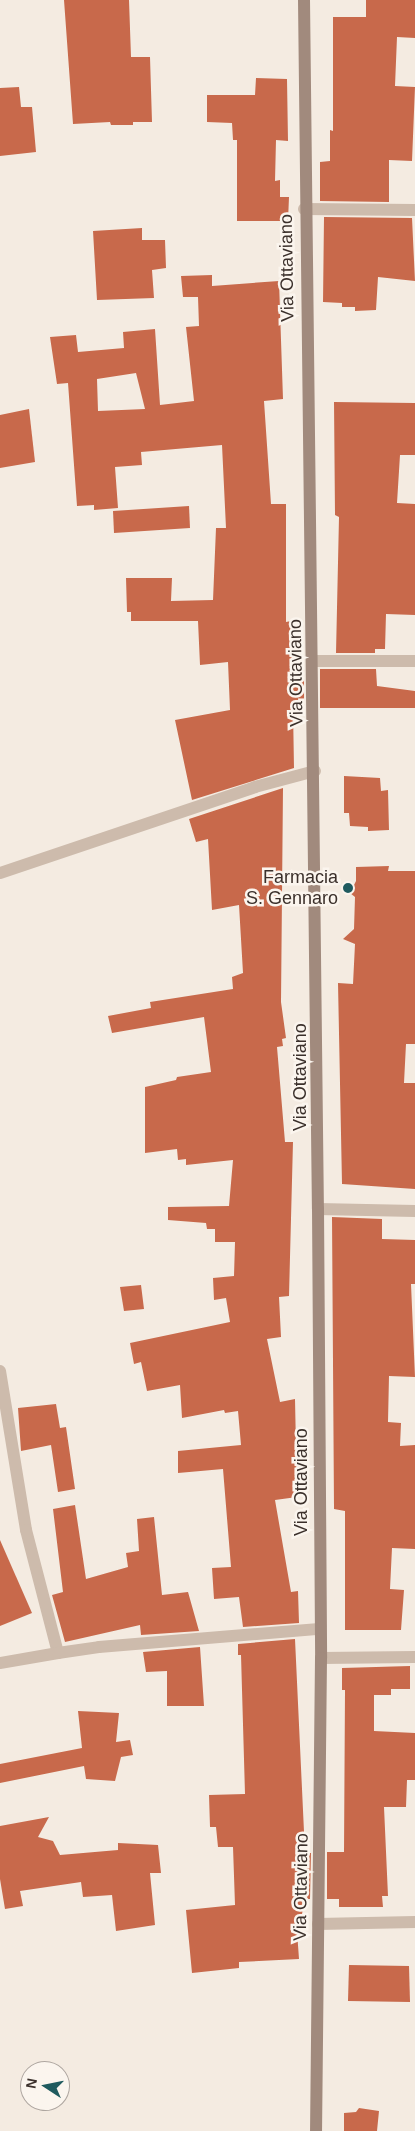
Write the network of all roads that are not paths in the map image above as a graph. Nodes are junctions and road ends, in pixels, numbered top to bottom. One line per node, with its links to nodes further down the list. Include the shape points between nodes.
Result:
1 (304, 0): 2 (main road, Via Ottaviano)
2 (304, 209): 3 (street); 4 (main road, Via Ottaviano)
3 (415, 210)
4 (313, 661): 5 (street); 6 (main road, Via Ottaviano)
5 (415, 661)
6 (315, 771): 7 (street, via 246,790); 8 (main road, Via Ottaviano)
7 (0, 873)
8 (318, 1209): 9 (street); 11 (main road, Via Ottaviano)
9 (415, 1212)
10 (0, 1371): 12 (street, via 26,1530)
11 (320, 1629): 12 (street, via 126,1644); 14 (main road, Via Ottaviano)
12 (58, 1653): 15 (street)
13 (415, 1657): 14 (street)
14 (321, 1658): 17 (main road, Via Ottaviano)
15 (0, 1662)
16 (415, 1922): 17 (street)
17 (318, 1924): 18 (main road, Via Ottaviano)
18 (316, 2131)

